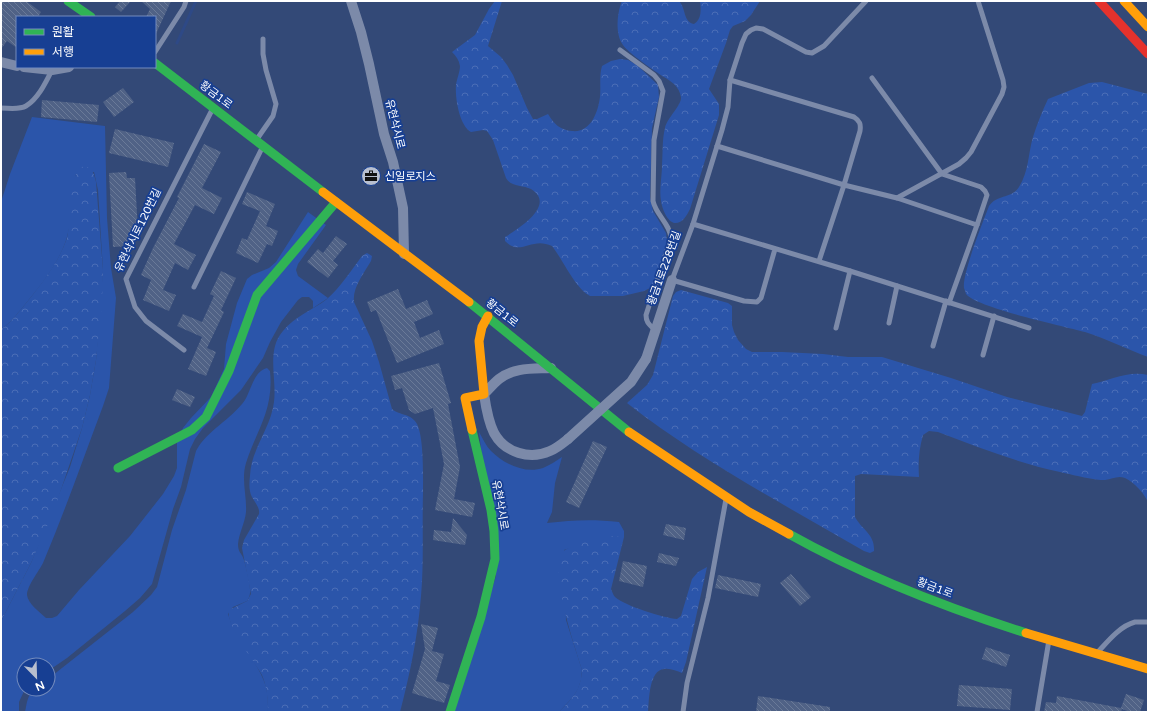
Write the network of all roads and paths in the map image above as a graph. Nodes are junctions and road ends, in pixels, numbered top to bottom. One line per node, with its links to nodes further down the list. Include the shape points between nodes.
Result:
1 (68, 1): 8 (main road)
2 (186, 1): 11 (lane)
3 (351, 1): 33 (street, 유현삭시로, via 368,58 403,208)
4 (866, 1): 21 (lane, via 824,46 812,53 762,30 751,30 742,43)
5 (978, 1): 26 (lane, via 1004,88 971,152 959,164)
6 (1099, 1): 13 (main road)
7 (1124, 1): 9 (main road)
8 (90, 16)
9 (1148, 27)
10 (263, 39): 24 (lane, via 266,70 276,104)
11 (156, 50)
12 (620, 50): 45 (lane, via 654,75 663,91 654,140 653,201 669,228 671,238 646,315 646,321)
13 (1148, 54)
14 (1, 62): 16 (street)
15 (156, 64): 22 (main road, 황금1로)
16 (16, 66)
17 (33, 68): 19 (street)
18 (63, 68): 19 (street)
19 (52, 70): 23 (lane, via 42,89 26,106)
20 (872, 78): 26 (lane)
21 (730, 80): 25 (lane, via 728,107); 27 (lane, via 858,120 861,125 860,131)
22 (213, 107): 24 (main road, 황금1로); 47 (lane, 유현삭시로120번길, via 126,279 134,307 146,321)
23 (1, 108)
24 (260, 142): 29 (main road, 황금1로); 38 (lane)
25 (717, 146): 27 (lane); 30 (lane)
26 (942, 174): 28 (lane); 31 (lane, via 981,187 985,191 987,195)
27 (844, 185): 28 (lane); 34 (lane)
28 (897, 198): 31 (lane)
29 (336, 202): 33 (main road, 황금1로); 51 (main road, via 257,295 229,370 206,417 192,430)
30 (693, 224): 32 (lane, 황금1로228번길); 36 (lane, 황금1로228번길)
31 (977, 225): 39 (lane)
32 (774, 248): 34 (lane, 황금1로228번길); 36 (lane, via 758,302 744,301)
33 (404, 254): 40 (main road, 황금1로)
34 (819, 261): 35 (lane, 황금1로228번길)
35 (850, 271): 37 (lane, 황금1로228번길); 43 (lane)
36 (672, 280): 45 (street, 황금1로228번길)
37 (897, 286): 39 (lane, 황금1로228번길); 42 (lane)
38 (194, 287)
39 (948, 302): 41 (lane, 황금1로228번길); 46 (lane)
40 (488, 316): 49 (main road, 황금1로); 50 (main road, via 479,341)
41 (994, 316): 44 (lane, 황금1로228번길); 48 (lane)
42 (889, 323)
43 (836, 328)
44 (1029, 328)
45 (655, 330): 50 (street, 황금1로228번길, bridge, via 646,359 631,382 568,439 551,451 528,455 509,448 495,435)
46 (933, 346)
47 (184, 350)
48 (983, 355)
49 (551, 368): 50 (street, via 508,373); 52 (main road, 황금1로, via 622,427)
50 (484, 394): 57 (main road, 유현삭시로, via 465,398 491,510 495,559 481,617)
51 (118, 468)
52 (726, 498): 54 (main road, 황금1로, via 805,543 896,586 956,610); 58 (lane, via 708,598 687,683)
53 (1148, 622): 55 (lane, via 1136,622 1126,626)
54 (1049, 640): 55 (main road, 황금1로); 59 (lane)
55 (1096, 654): 56 (main road, 황금1로)
56 (1148, 669)
57 (450, 712)
58 (683, 712)
59 (1037, 712)

